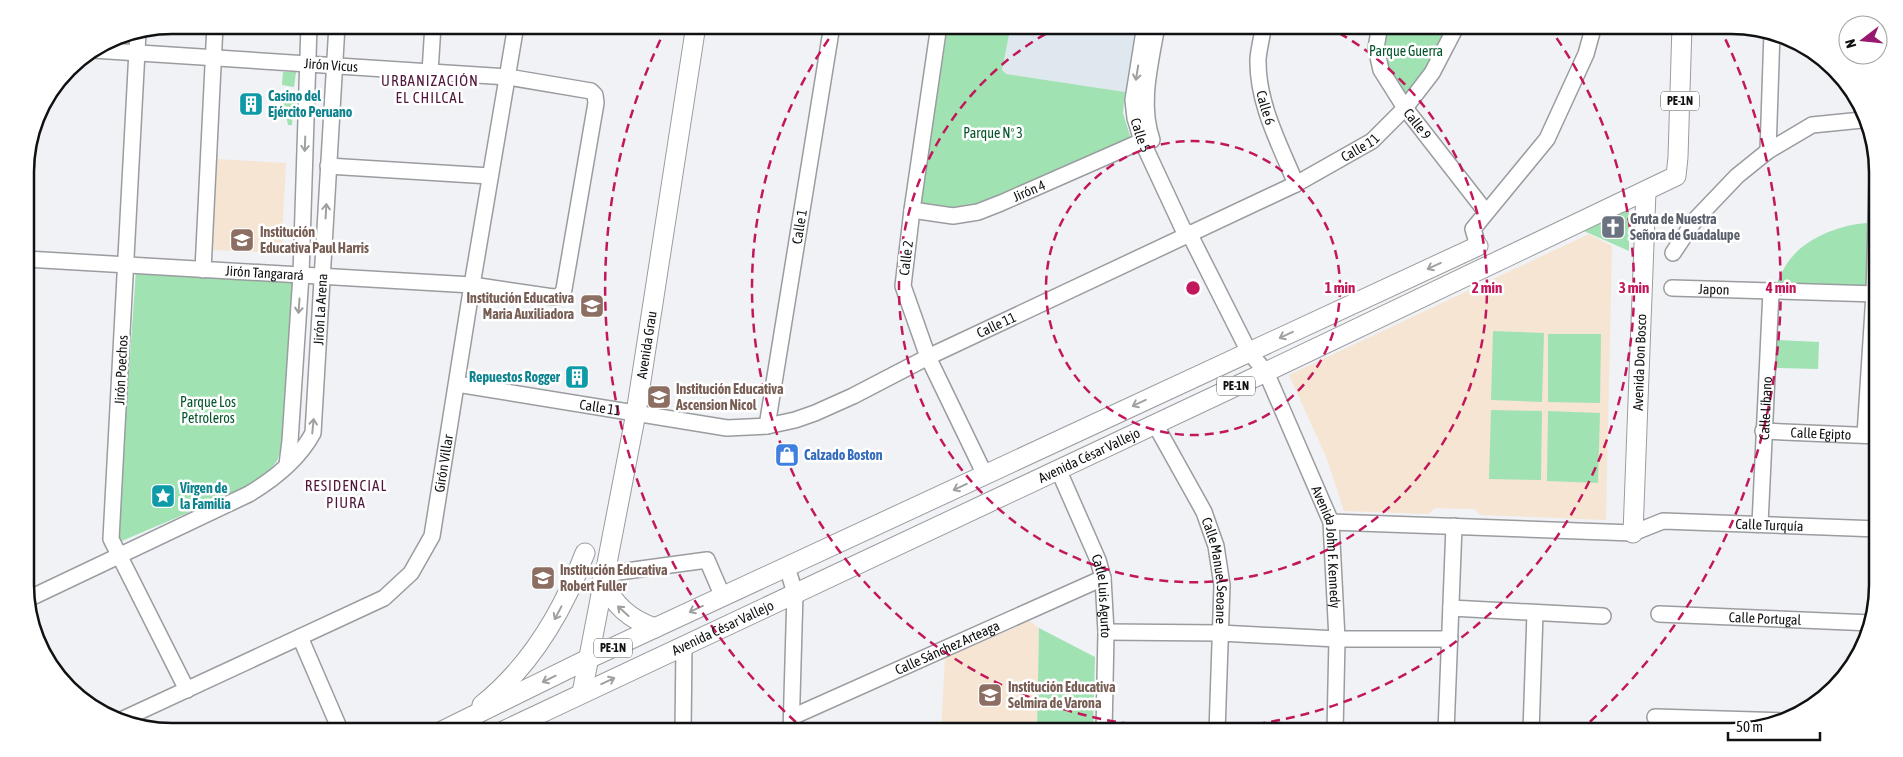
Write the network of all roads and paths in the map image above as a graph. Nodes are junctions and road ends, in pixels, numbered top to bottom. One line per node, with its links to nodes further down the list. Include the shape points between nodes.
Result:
1 (214, 34): 20 (street)
2 (309, 34): 21 (street, Jirón La Arena)
3 (336, 34): 22 (street, Jirón La Arena)
4 (432, 34): 23 (street)
5 (515, 34): 24 (street, Girón Villar)
6 (695, 34): 52 (main road, Avenida Grau)
7 (831, 34): 54 (street, Calle 1)
8 (938, 34): 33 (street, Calle 2)
9 (1144, 34): 27 (street, Calle 5, one-way to 27, via 1133,100)
10 (1156, 34): 35 (street, Calle 5, via 1145,100 1146,115 1151,138 1192,226)
11 (1262, 34): 31 (street, Calle 6, via 1258,59 1261,88 1268,115)
12 (1378, 34): 25 (street, Calle 9, via 1376,48 1381,70)
13 (1452, 34): 25 (street, Calle 11, via 1432,73)
14 (1592, 34): 34 (street, via 1586,54 1547,139)
15 (1682, 34): 32 (main road, Avenida César Vallejo / PE-1N, via 1676,176)
16 (138, 38): 19 (street, Jirón Poechos)
17 (1772, 40): 28 (street)
18 (105, 51): 19 (street, Jirón Vicus)
19 (137, 53): 20 (street, Jirón Vicus); 39 (street, Jirón Poechos)
20 (213, 58): 21 (street, Jirón Vicus); 40 (street)
21 (307, 64): 22 (street, Jirón Vicus); 41 (street, Jirón La Arena, one-way to 41)
22 (334, 66): 23 (street, Jirón Vicus); 29 (street, Jirón La Arena)
23 (430, 72): 24 (street, Jirón Vicus)
24 (508, 77): 30 (street, Girón Villar); 47 (street, Jirón Vicus, via 591,91 595,96)
25 (1405, 108): 31 (street, Calle 11, via 1372,141); 34 (street, Calle 9)
26 (1859, 120): 28 (street, via 1812,125)
27 (1142, 141): 33 (street, Jirón 4, via 978,212 952,216); 35 (street, Calle 5, via 1183,229)
28 (1768, 151): 37 (street, via 1695,220)
29 (328, 166): 30 (street); 42 (street, Jirón La Arena, one-way to 29)
30 (490, 176): 43 (street, Girón Villar)
31 (1296, 184): 35 (street, Calle 11)
32 (1646, 191): 50 (main road, Avenida César Vallejo / PE-1N); 64 (main road, Avenida Don Bosco)
33 (912, 210): 49 (street, Calle 2, via 903,286)
34 (1486, 212): 36 (street, via 1473,229)
35 (1190, 235): 48 (street, Calle 5); 49 (street, Calle 11)
36 (1478, 246): 48 (main road, Avenida César Vallejo / PE-1N, one-way to 48)
37 (1673, 253)
38 (34, 259): 39 (street, Jirón Tangarará)
39 (127, 265): 40 (street, Jirón Tangarará); 66 (street, Jirón Poechos, via 111,539)
40 (203, 270): 41 (street, Jirón Tangarará)
41 (301, 275): 42 (street, Jirón Tangarará); 57 (street, Jirón La Arena, one-way to 57)
42 (323, 276): 43 (street, Jirón Tangarará); 57 (street, Jirón La Arena, one-way to 42, via 305,448 313,433)
43 (472, 285): 47 (street, Jirón Tangarará); 51 (street, Girón Villar)
44 (1672, 288): 45 (street, Japon)
45 (1771, 291): 46 (street, Japon); 55 (street, Calle Líbano)
46 (1869, 294)
47 (561, 296)
48 (1249, 352): 50 (street, Calle 5); 59 (main road, Avenida César Vallejo / PE-1N, one-way to 59)
49 (928, 357): 54 (street, Calle 11, via 815,413); 59 (street, Calle 2)
50 (1266, 372): 53 (main road, Avenida César Vallejo / PE-1N); 60 (street, Avenida John F. Kennedy)
51 (457, 384): 52 (street, Calle 11); 81 (street, Girón Villar, via 432,536 411,573 384,598)
52 (636, 413): 54 (street, Calle 11, via 727,428); 68 (main road, Avenida Grau)
53 (1155, 424): 58 (main road, Avenida César Vallejo / PE-1N); 80 (street, Calle Manuel Seoane, via 1204,512 1216,546 1222,584)
54 (767, 426)
55 (1763, 431): 56 (street, Calle Egipto); 61 (street, Calle Líbano)
56 (1869, 436)
57 (287, 465): 66 (street, Jirón La Arena, via 249,494)
58 (1058, 469): 69 (street, Calle Luis Agurto); 70 (main road, Avenida César Vallejo / PE-1N)
59 (985, 475): 67 (main road, Avenida César Vallejo / PE-1N, one-way to 67)
60 (1331, 522): 62 (street); 82 (street, Avenida John F. Kennedy)
61 (1760, 524): 63 (street, Calle Turquía); 64 (street, Calle Turquía, via 1663,521)
62 (1454, 526): 64 (street); 73 (street)
63 (1869, 528)
64 (1633, 533)
65 (585, 552): 91 (main road, one-way to 91, via 572,587 535,650 491,697)
66 (119, 556): 71 (street, Jirón La Arena); 86 (street, Jirón Poechos)
67 (787, 567): 70 (street); 72 (main road, Avenida César Vallejo / PE-1N)
68 (603, 577): 72 (street, via 707,560); 78 (main road, one-way to 68, via 635,620 617,606 608,594); 85 (main road, Avenida Grau)
69 (1103, 578): 79 (street, Calle Luis Agurto); 96 (street, Calle Sánchez Arteaga)
70 (795, 593): 84 (main road, Avenida César Vallejo / PE-1N); 95 (street)
71 (34, 596)
72 (724, 596): 78 (main road, Avenida César Vallejo / PE-1N, one-way to 78)
73 (1451, 608): 74 (street); 83 (street)
74 (1536, 613): 76 (street); 101 (street)
75 (1659, 614): 77 (street, Calle Portugal)
76 (1604, 616)
77 (1864, 623)
78 (655, 628): 85 (main road, Avenida César Vallejo / PE-1N)
79 (1106, 632): 80 (street); 97 (street, Calle Luis Agurto)
80 (1220, 633): 82 (street); 98 (street, Calle Manuel Seoane)
81 (300, 637): 86 (street, Girón Villar); 90 (street)
82 (1337, 639): 83 (street); 99 (street, Avenida John F. Kennedy)
83 (1450, 639): 100 (street)
84 (684, 646): 87 (main road, Avenida César Vallejo / PE-1N, one-way to 84); 94 (street)
85 (588, 659): 87 (main road, Avenida Grau); 92 (main road, Avenida César Vallejo / PE-1N, one-way to 92)
86 (187, 690): 88 (street, Girón Villar)
87 (582, 693): 93 (main road, Avenida César Vallejo / PE-1N)
88 (129, 717)
89 (1655, 717): 102 (street)
90 (337, 723)
91 (454, 723)
92 (457, 723)
93 (520, 723)
94 (683, 723)
95 (791, 723)
96 (793, 723)
97 (1104, 723)
98 (1217, 723)
99 (1335, 723)
100 (1446, 723)
101 (1531, 723)
102 (1741, 723)

